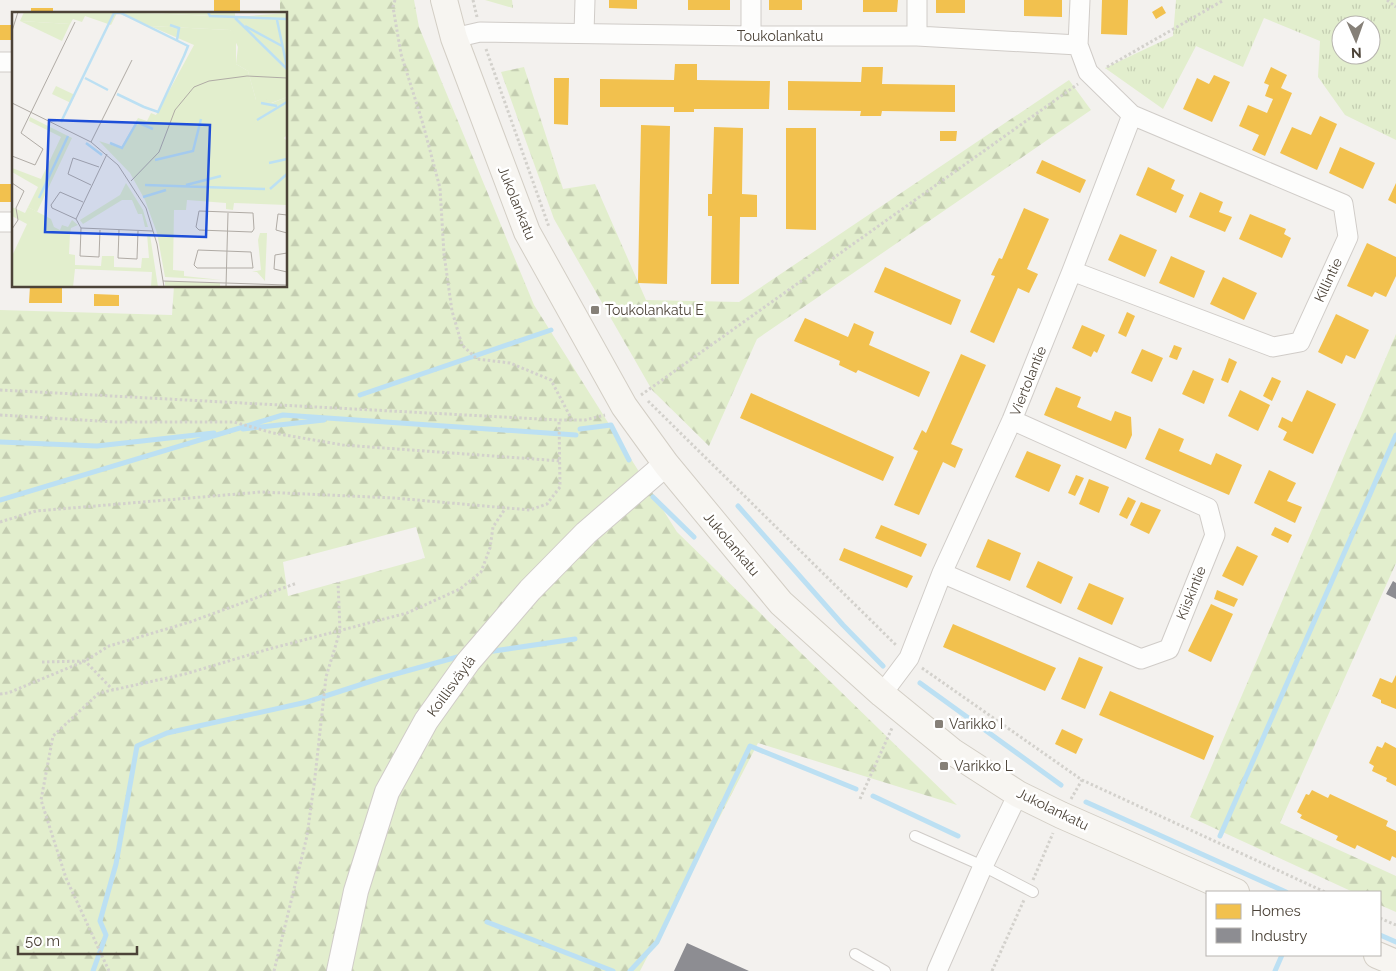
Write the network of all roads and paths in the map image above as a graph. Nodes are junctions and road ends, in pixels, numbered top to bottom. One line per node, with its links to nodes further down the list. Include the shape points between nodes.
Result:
1 (394, 0): 25 (path, via 401,54 440,188 444,254 452,311 462,345 477,359 510,363 551,380)
2 (444, 0): 15 (main road, Jukolankatu)
3 (473, 0): 11 (path)
4 (585, 0): 12 (street)
5 (751, 0): 13 (street)
6 (917, 0): 14 (street)
7 (1080, 0): 16 (street)
8 (1224, 0): 17 (path)
9 (1388, 0): 10 (path)
10 (1396, 7)
11 (480, 32): 12 (street, Toukolankatu); 15 (street, Toukolankatu); 19 (path)
12 (584, 33): 13 (street, Toukolankatu)
13 (751, 36): 14 (street, Toukolankatu)
14 (917, 36): 16 (street, Toukolankatu)
15 (454, 38): 28 (main road, Jukolankatu, via 528,232 624,406)
16 (1078, 45): 17 (street)
17 (1090, 74): 18 (street); 23 (path)
18 (1132, 115): 20 (street, Viertolantie); 20 (street, Killintie, via 1343,204 1348,237 1300,342 1273,347)
19 (553, 234)
20 (1072, 271): 26 (street, Viertolantie)
21 (637, 386): 23 (path)
22 (0, 390): 27 (path, via 559,420)
23 (642, 395): 35 (path)
24 (0, 415): 27 (path, via 115,422 234,422 273,433 343,445)
25 (572, 420)
26 (1012, 420): 31 (street, Viertolantie); 31 (street, Kiiskintie, via 1208,508 1215,535 1169,649 1142,658)
27 (560, 461): 29 (path, via 560,487 547,504 530,510)
28 (666, 464): 40 (main road, Jukolankatu, via 780,603); 57 (street, Koillisväylä, via 586,533 530,590 468,662 426,721 387,792 356,891)
29 (505, 509): 30 (path, via 394,498 261,492 36,511); 34 (path, via 493,527 490,548 481,572 460,589 407,614)
30 (0, 522)
31 (942, 573): 35 (street, Viertolantie)
32 (297, 582): 36 (path, via 190,622 110,646)
33 (338, 582): 34 (path)
34 (340, 631): 38 (path, via 185,674); 56 (path, via 326,677 307,836)
35 (909, 658): 40 (street, Viertolantie); 41 (path)
36 (85, 661): 37 (path); 38 (path); 39 (path)
37 (42, 662)
38 (113, 690): 55 (path, via 99,693 53,736 41,800 66,878)
39 (0, 694)
40 (891, 701): 42 (main road, Jukolankatu, via 953,752); 43 (path)
41 (1082, 780): 44 (path); 49 (path)
42 (1018, 794): 44 (main road, Jukolankatu); 46 (street)
43 (860, 799)
44 (1061, 815): 47 (path); 48 (main road, Jukolankatu)
45 (915, 836): 46 (lane)
46 (983, 866): 47 (lane); 59 (street)
47 (1031, 890): 60 (path)
48 (1234, 891)
49 (1323, 891)
50 (1381, 918): 51 (path)
51 (1396, 925)
52 (855, 954): 58 (lane)
53 (1379, 956): 54 (main road)
54 (1396, 963)
55 (109, 971)
56 (274, 971)
57 (339, 971)
58 (885, 971)
59 (937, 971)
60 (992, 971)

